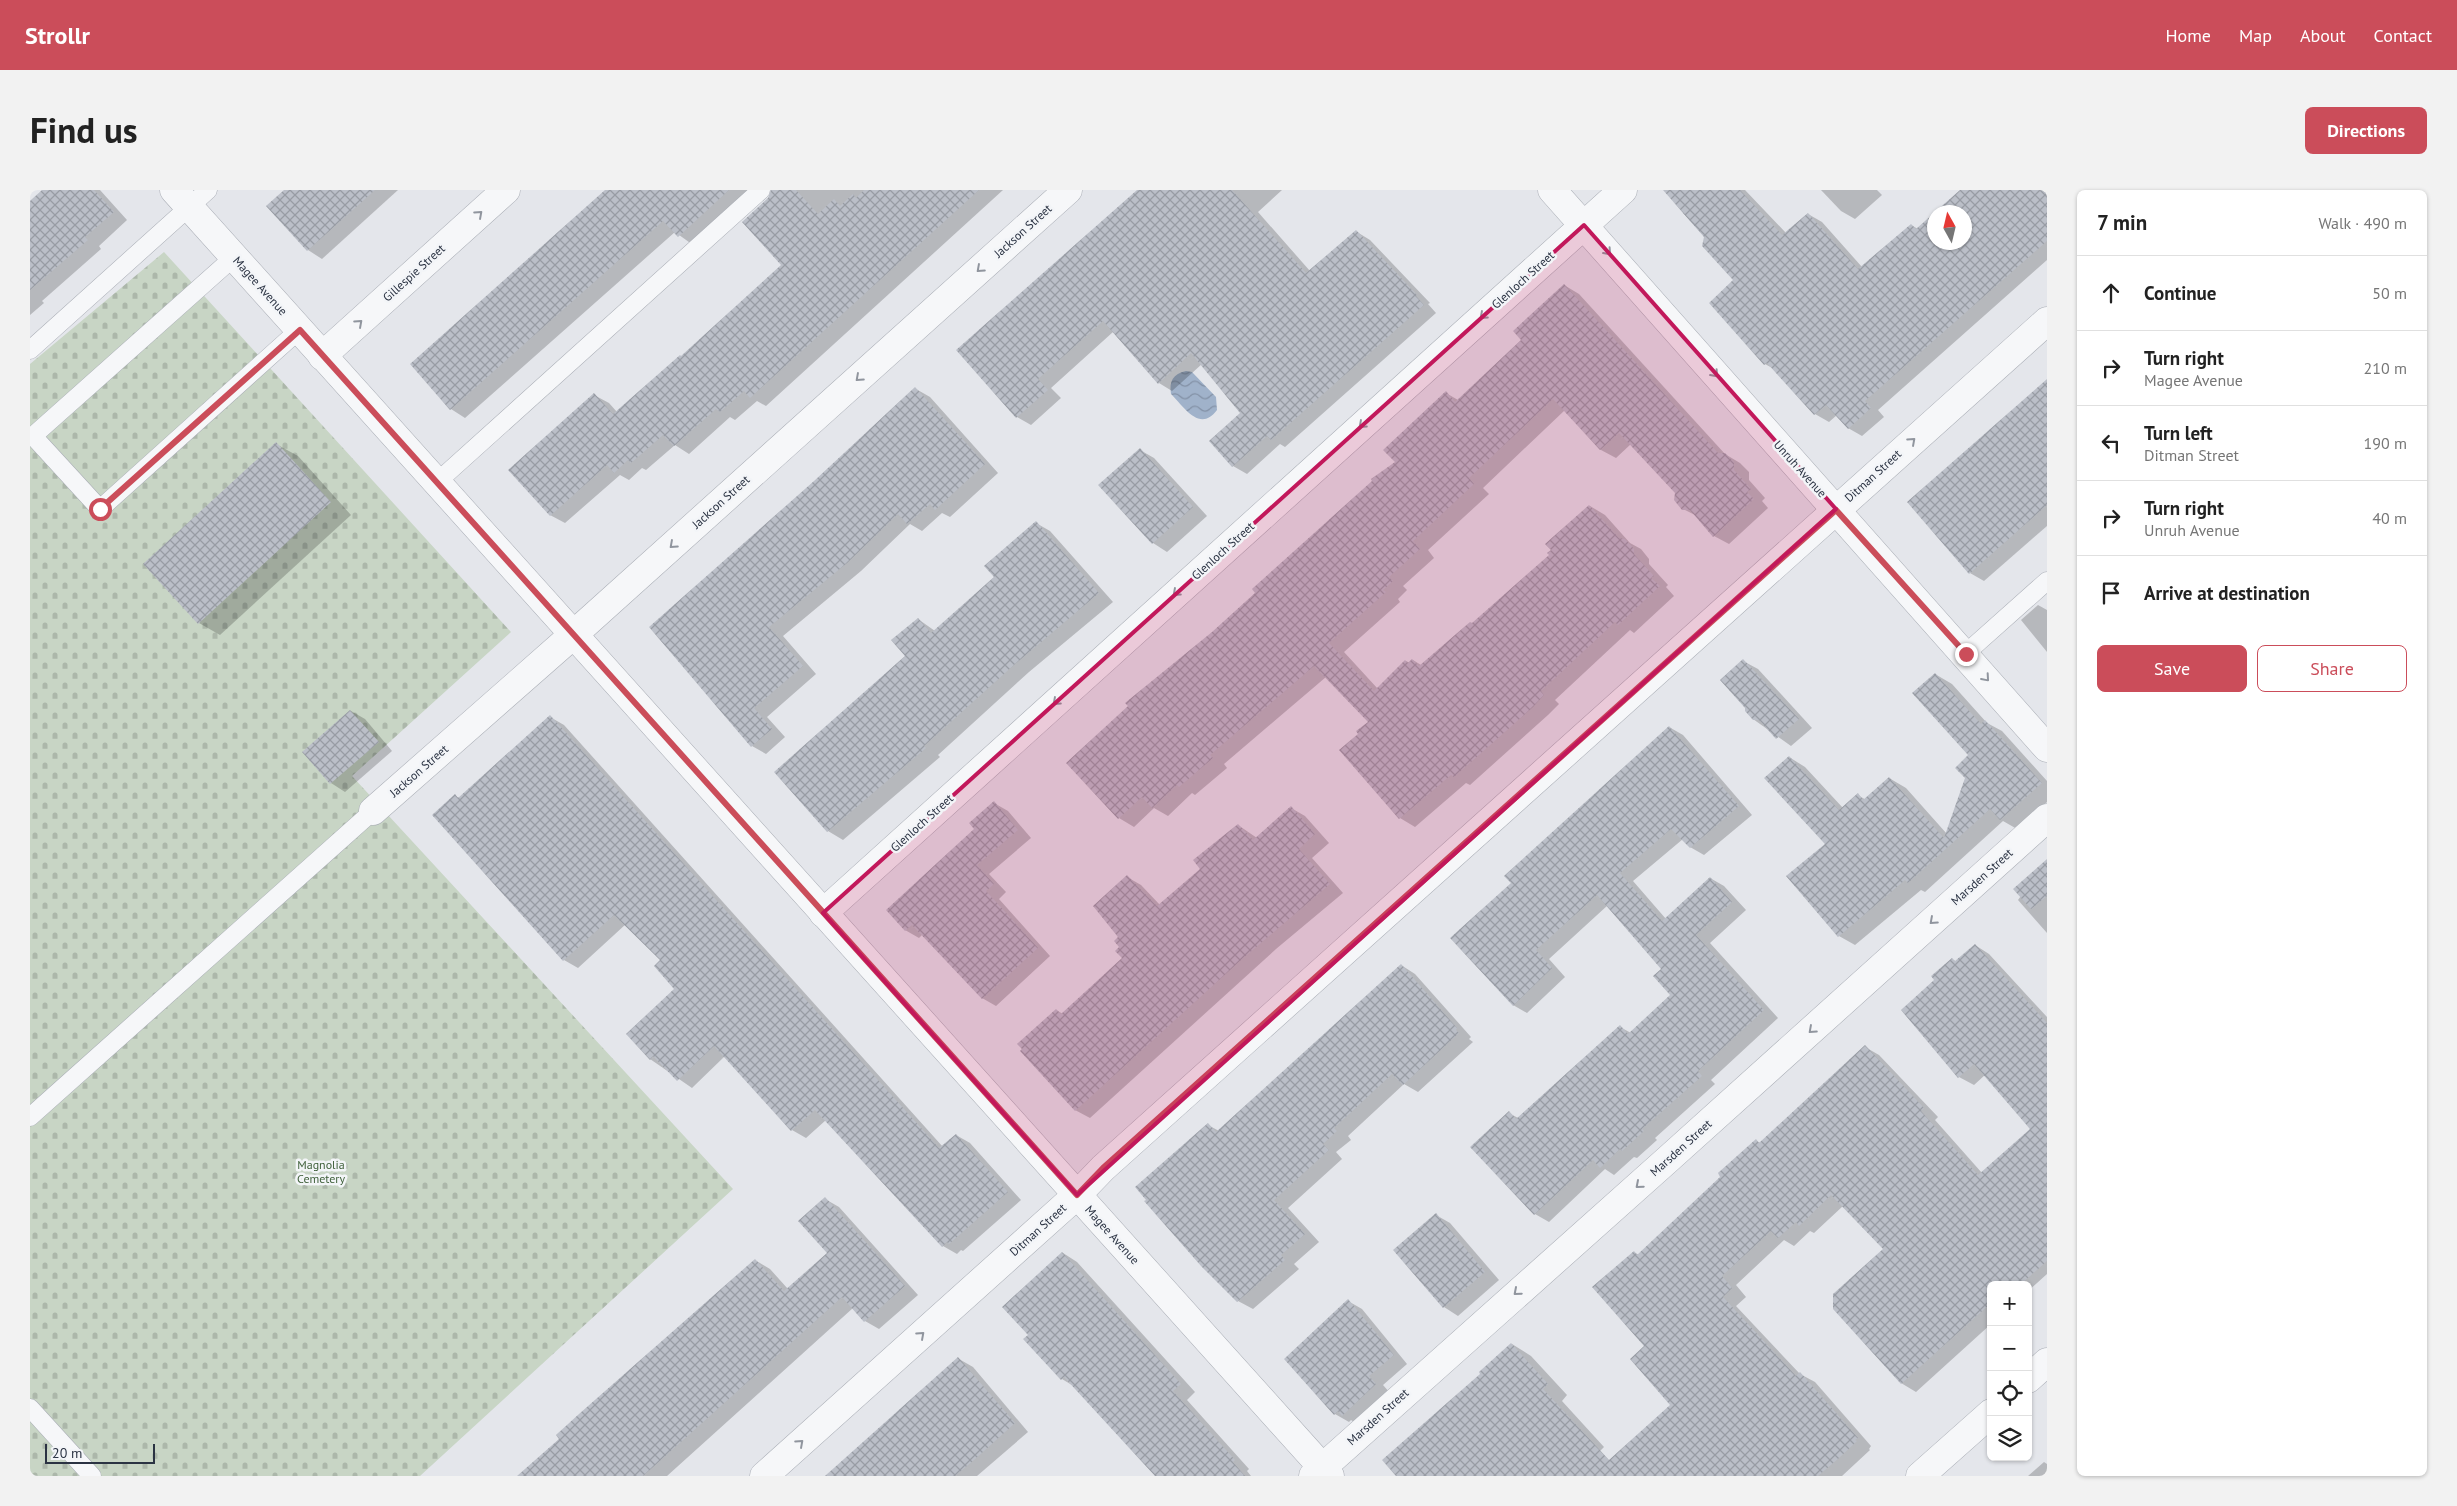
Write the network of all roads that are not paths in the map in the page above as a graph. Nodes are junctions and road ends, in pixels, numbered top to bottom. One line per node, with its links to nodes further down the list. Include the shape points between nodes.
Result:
1 (506, 190): 12 (street, Gillespie Street, one-way to 1)
2 (761, 190): 13 (lane)
3 (1068, 190): 16 (street, Jackson Street, one-way to 16)
4 (1552, 190): 7 (street, Unruh Avenue)
5 (1623, 190): 7 (street, Glenloch Street)
6 (190, 196): 8 (street, Magee Avenue); 11 (lane)
7 (1584, 225): 14 (street, Unruh Avenue, one-way to 14); 21 (street, Glenloch Street, one-way to 21)
8 (234, 257): 10 (street, Magee Avenue); 10 (lane, via 33,436 100,509)
9 (2047, 321): 14 (street, Ditman Street, one-way to 9)
10 (300, 330): 12 (street, Magee Avenue)
11 (30, 350)
12 (322, 356): 13 (street, Magee Avenue)
13 (436, 483): 16 (street, Magee Avenue)
14 (1836, 510): 17 (street, Unruh Avenue); 23 (street, Ditman Street, via 1103,1168)
15 (2047, 581): 17 (lane)
16 (573, 635): 19 (street, Jackson Street); 21 (street, Magee Avenue)
17 (1966, 654): 18 (street, Unruh Avenue, one-way to 18)
18 (2047, 748)
19 (373, 811): 22 (lane)
20 (2047, 818): 28 (street, Marsden Street, one-way to 28)
21 (823, 912): 23 (street, Magee Avenue)
22 (30, 1116)
23 (1077, 1195): 28 (street, Magee Avenue); 30 (street, Ditman Street, one-way to 23)
24 (2047, 1362): 25 (street)
25 (2032, 1375)
26 (30, 1408): 29 (lane)
27 (1988, 1416): 31 (street)
28 (1321, 1473)
29 (92, 1476)
30 (764, 1476)
31 (1920, 1476)

